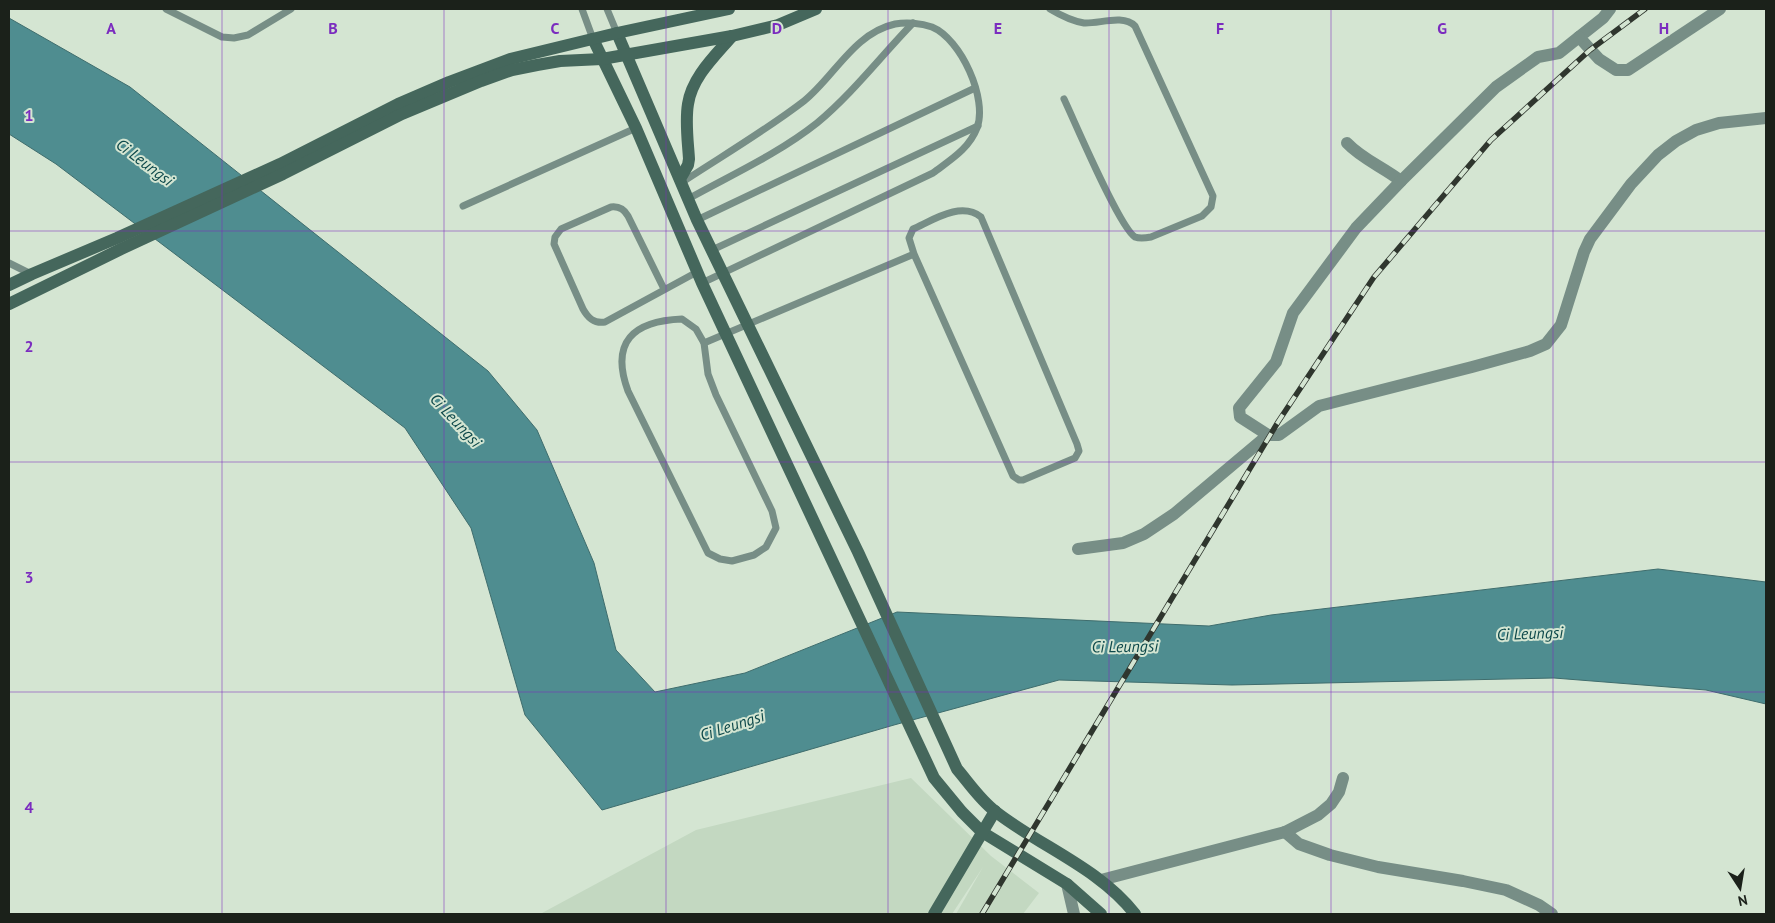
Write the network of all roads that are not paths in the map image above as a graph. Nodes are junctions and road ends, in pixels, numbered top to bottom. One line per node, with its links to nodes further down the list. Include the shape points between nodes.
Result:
1 (166, 9): 2 (lane, via 222,38 248,34)
2 (291, 9)
3 (582, 9): 15 (lane)
4 (607, 9): 12 (lane)
5 (729, 9): 12 (street)
6 (811, 9): 7 (lane)
7 (816, 9): 13 (street, via 778,25)
8 (1050, 9): 19 (lane, via 1082,22 1121,20 1135,26 1213,196 1212,207 1202,216 1151,237 1135,237 1120,219)
9 (1610, 9): 14 (street, via 1604,18)
10 (1720, 9): 14 (street, via 1628,70 1616,70)
11 (912, 23): 18 (lane, via 932,27 943,35 962,58); 25 (lane, via 895,24 871,34 787,114); 27 (lane, via 856,85 813,126 784,146)
12 (617, 33): 15 (street); 16 (street)
13 (732, 36): 16 (street); 25 (street, via 701,72 692,90 688,105 689,159)
14 (1579, 37): 26 (street, via 1559,53 1538,56 1496,87)
15 (593, 39): 17 (street); 24 (street, via 510,59 449,82 398,104)
16 (626, 54): 17 (street); 25 (street)
17 (602, 59): 22 (street); 24 (street, via 560,61 512,70 402,114)
18 (975, 88): 21 (lane, via 980,111); 29 (lane)
19 (1064, 99)
20 (1766, 118): 43 (street, via 1719,123 1696,130 1676,140 1658,155 1631,184 1590,239 1561,325 1546,344 1472,367 1319,406 1279,435)
21 (978, 126): 31 (lane); 34 (lane, via 971,141 933,173)
22 (636, 128): 28 (lane); 36 (street)
23 (1348, 143): 26 (street, via 1357,154)
24 (281, 169): 30 (street)
25 (681, 181): 27 (street)
26 (1401, 181): 43 (street, via 1356,228 1293,313 1276,362 1240,408 1240,417)
27 (688, 199): 29 (street)
28 (463, 206)
29 (697, 220): 31 (street)
30 (119, 244): 35 (street); 39 (street)
31 (712, 250): 34 (street)
32 (914, 254): 32 (lane, via 909,238 913,229 960,210 974,212 981,217 1077,444 1079,451 1074,458 1023,480 1013,476); 40 (lane)
33 (9, 263): 35 (lane)
34 (722, 273): 36 (lane); 40 (street)
35 (32, 274): 37 (street)
36 (700, 278): 38 (lane); 41 (street)
37 (9, 285)
38 (664, 289): 38 (lane, via 605,322 591,320 554,244 555,236 561,229 611,208 623,209)
39 (9, 304)
40 (748, 324): 41 (lane); 46 (street, via 858,552 957,769)
41 (725, 333): 42 (lane); 47 (street, via 934,778)
42 (704, 343): 42 (lane, via 696,329 682,319 642,326 627,341 621,355 622,374 708,553 732,561 754,556 766,547 776,528 772,511 716,395 708,374)
43 (1268, 435): 44 (street, via 1174,514 1144,534 1123,543)
44 (1078, 549)
45 (1343, 778): 48 (street, via 1331,804)
46 (995, 811): 47 (street); 49 (street)
47 (982, 832): 50 (street); 51 (street)
48 (1285, 832): 49 (street); 55 (street, via 1299,844 1330,855 1506,890)
49 (1101, 880): 54 (street)
50 (1067, 884): 52 (street); 53 (street)
51 (934, 914)
52 (1074, 914)
53 (1101, 914)
54 (1135, 914)
55 (1552, 914)

